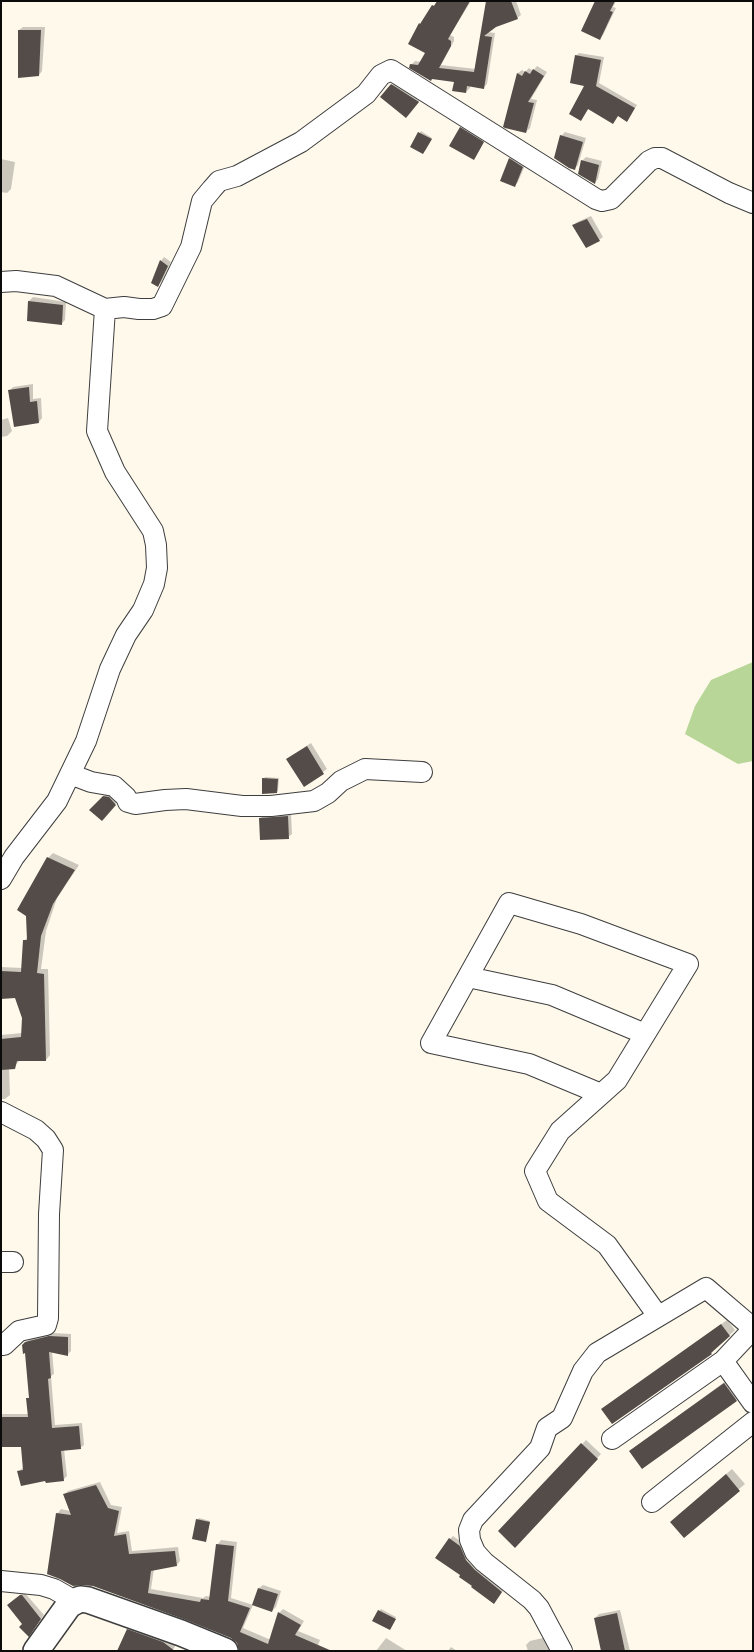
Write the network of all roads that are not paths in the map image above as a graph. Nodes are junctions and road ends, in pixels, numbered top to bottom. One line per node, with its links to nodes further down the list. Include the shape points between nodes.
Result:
1 (753, 202): 3 (street, via 662,158 649,161 611,198 596,199 391,70 381,75 366,94 300,142 237,176 220,181 212,189 202,201 191,247 162,306 153,309)
2 (1, 282): 3 (street, via 56,286)
3 (105, 309): 5 (street, via 97,431 116,472 153,531 157,568 143,610 126,635 110,669 86,741)
4 (422, 772): 5 (street, via 365,769 341,781 314,801 271,806 186,799 135,804 128,802 114,786)
5 (70, 774): 6 (street, via 57,801)
6 (1, 879)
7 (468, 977): 8 (street, via 552,995); 8 (street, via 508,903 581,924 688,964); 9 (street, via 431,1043 528,1064)
8 (645, 1034): 9 (street, via 617,1080)
9 (601, 1094): 11 (street, via 560,1131 535,1171 548,1201 607,1245)
10 (1, 1112): 13 (street, via 36,1130 53,1150 48,1318 46,1324 19,1331 4,1346)
11 (658, 1316): 12 (street, via 706,1288); 23 (street, via 597,1353 583,1371 562,1418 547,1428 540,1448 479,1511 469,1530 475,1552 532,1600)
12 (753, 1328): 14 (street)
13 (1, 1345)
14 (723, 1361): 15 (street); 17 (street)
15 (753, 1403)
16 (753, 1422): 18 (street)
17 (612, 1439)
18 (652, 1502)
19 (1, 1581): 20 (street, via 54,1588)
20 (75, 1601): 21 (street); 22 (street, via 88,1600)
21 (36, 1651)
22 (225, 1651)
23 (562, 1651)

